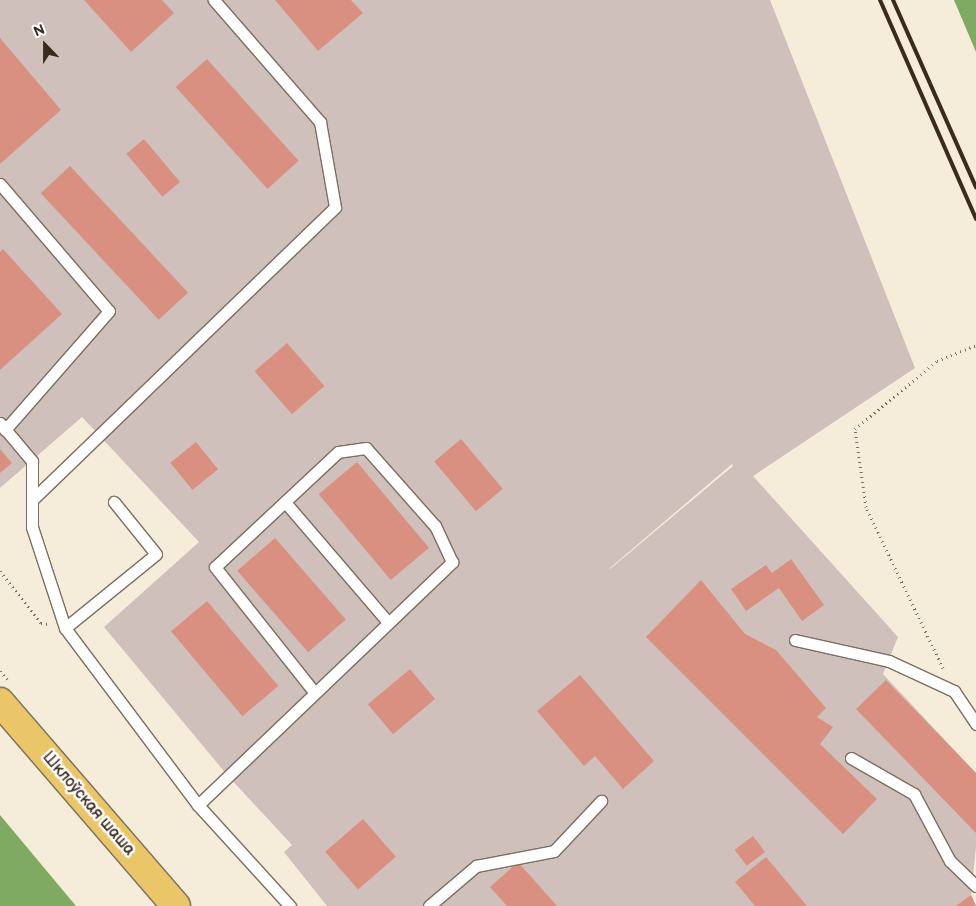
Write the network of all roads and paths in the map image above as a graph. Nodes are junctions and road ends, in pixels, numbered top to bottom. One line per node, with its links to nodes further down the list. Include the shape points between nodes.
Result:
1 (214, 0): 5 (lane, via 320,122 335,207)
2 (0, 184): 4 (lane, via 109,311)
3 (976, 344): 12 (path, via 937,361 855,429 866,507)
4 (3, 426): 5 (lane, via 32,461)
5 (32, 500): 10 (lane, via 32,527)
6 (114, 502): 10 (lane, via 156,554)
7 (284, 502): 9 (lane); 9 (lane, via 338,452 366,448 435,526 452,562); 13 (lane, via 215,567)
8 (0, 572): 10 (path, via 41,623)
9 (388, 622): 13 (lane)
10 (66, 628): 18 (lane)
11 (795, 640): 12 (lane, via 889,661)
12 (954, 691): 15 (lane)
13 (314, 692): 18 (lane)
14 (0, 702): 20 (main road, Шклоўская шаша)
15 (976, 724)
16 (851, 758): 19 (lane, via 914,794 950,861)
17 (601, 800): 22 (lane, via 554,851 476,866)
18 (198, 805): 21 (lane)
19 (976, 886)
20 (176, 906)
21 (290, 906)
22 (429, 906)

